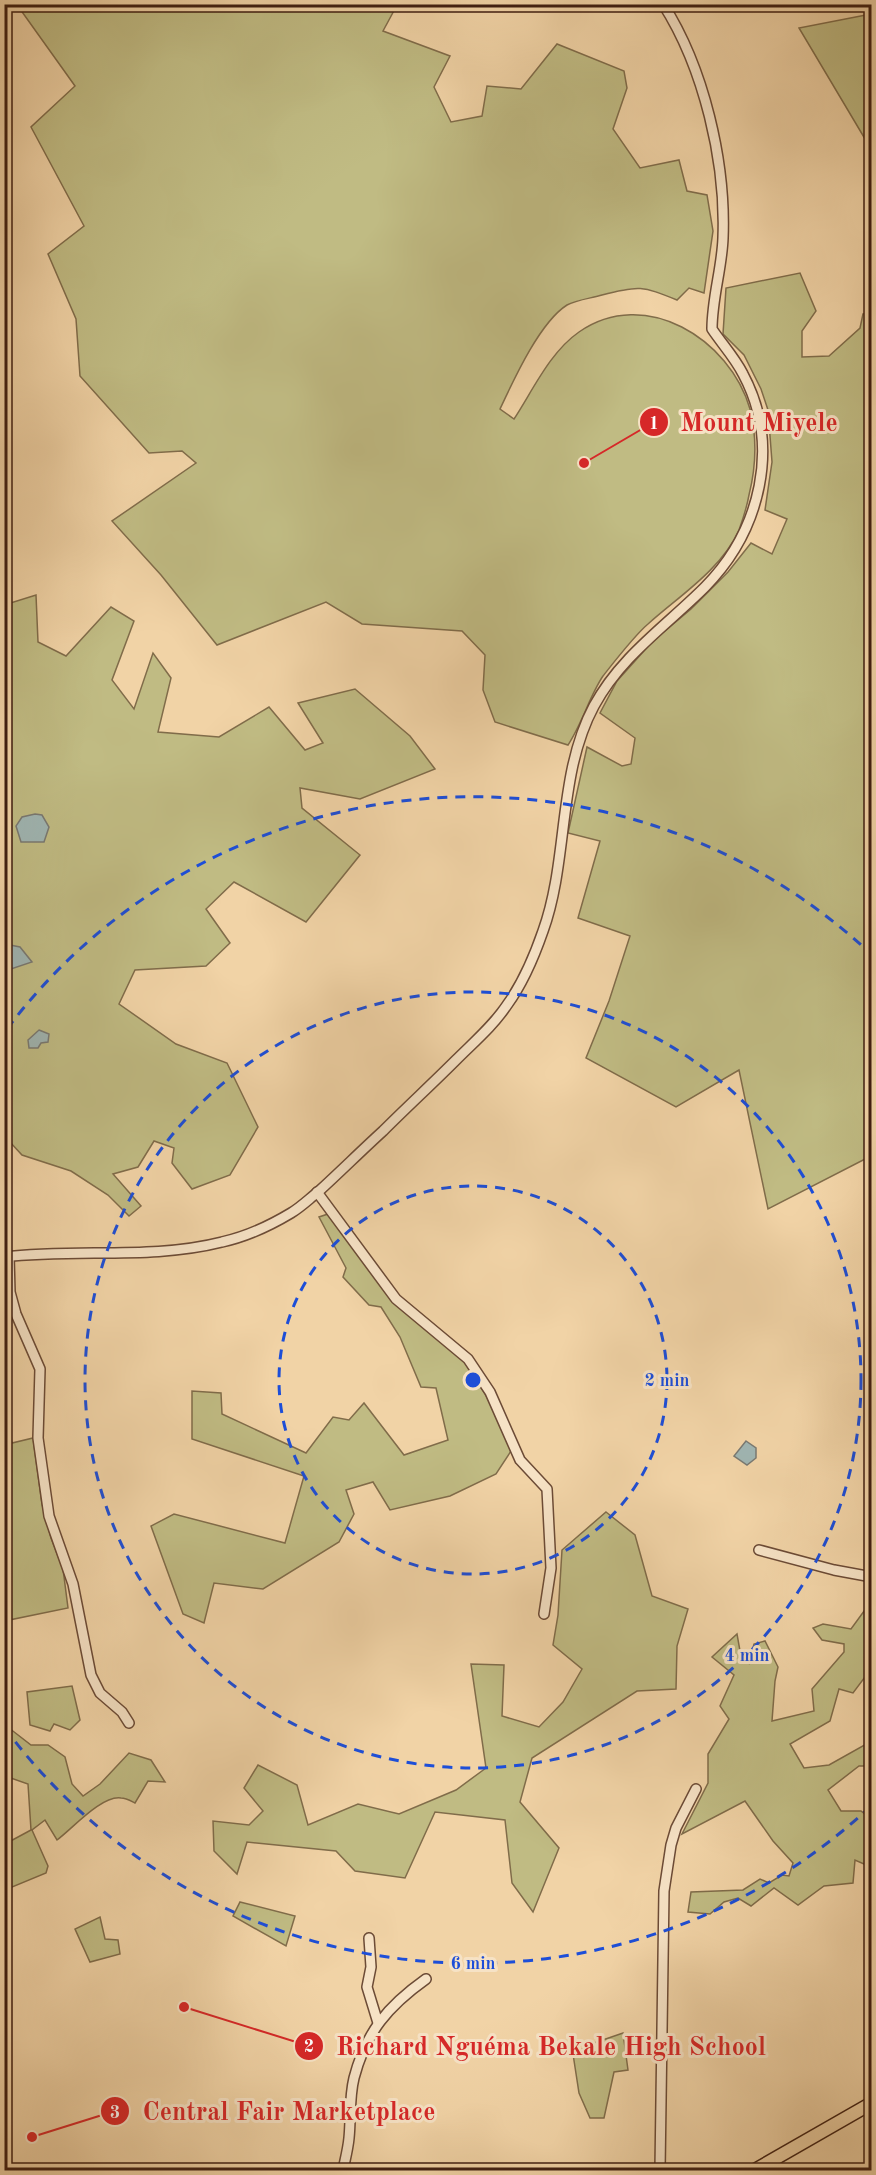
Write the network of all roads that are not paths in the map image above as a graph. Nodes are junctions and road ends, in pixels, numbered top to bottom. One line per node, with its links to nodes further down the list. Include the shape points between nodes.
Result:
1 (663, 4): 2 (street, via 697,74 714,137 723,238 712,329 742,370 761,420 763,456 752,517 727,561 621,665 594,707 575,754 551,908 531,961 507,1005 492,1026)
2 (317, 1192): 3 (street, via 291,1213 227,1241 199,1248); 6 (street, via 396,1299 468,1359 490,1392 520,1460 547,1489 551,1568)
3 (7, 1257): 7 (street, via 16,1314 40,1369 38,1438 49,1516 73,1584 91,1675 100,1693)
4 (759, 1550): 5 (street)
5 (872, 1577)
6 (544, 1614)
7 (129, 1723)
8 (696, 1789): 14 (street, via 676,1828 664,1891)
9 (369, 1938): 11 (street, via 371,1967 367,1987)
10 (426, 1980): 11 (street)
11 (378, 2023): 13 (street, via 354,2079)
12 (872, 2103): 15 (main road)
13 (343, 2170)
14 (660, 2170)
15 (754, 2170)

